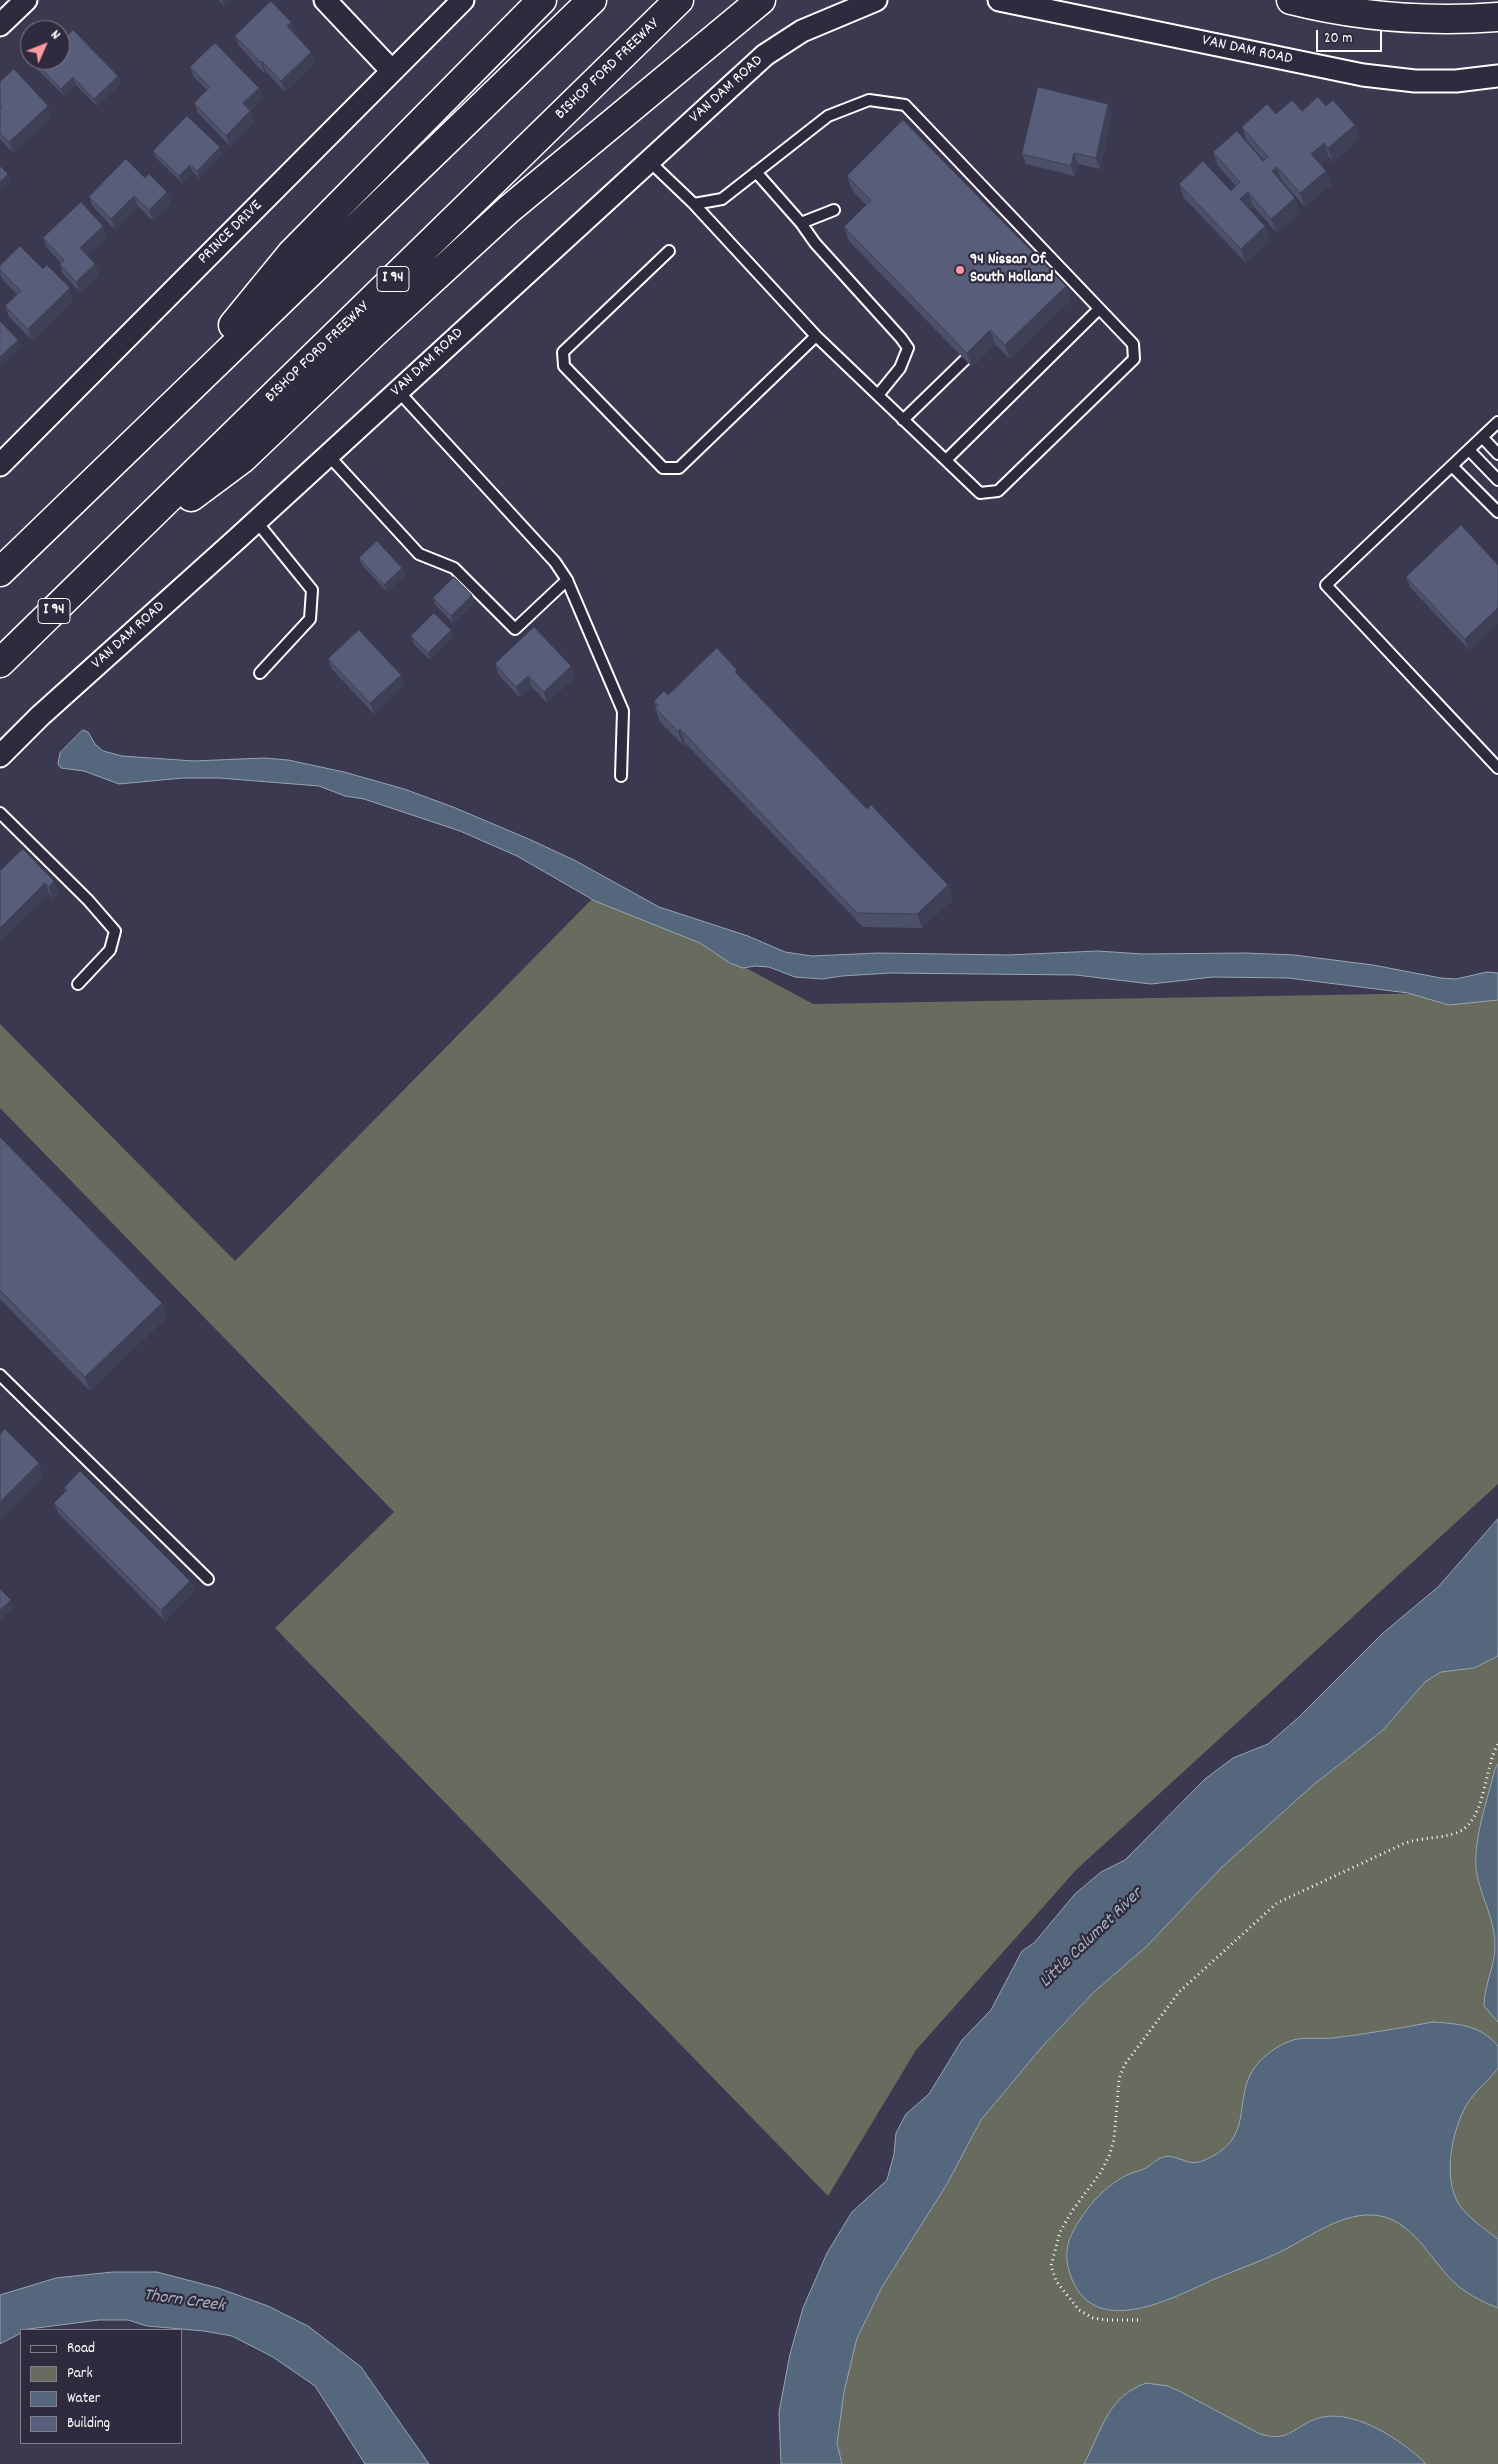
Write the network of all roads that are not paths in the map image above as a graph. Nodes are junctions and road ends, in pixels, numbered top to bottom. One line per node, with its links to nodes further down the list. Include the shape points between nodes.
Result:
1 (26, 0): 12 (street)
2 (325, 0): 13 (street)
3 (463, 0): 13 (street, PRINCE DRIVE)
4 (542, 0): 28 (highway, via 291,254)
5 (592, 0): 28 (highway)
6 (679, 0): 39 (highway, BISHOP FORD FREEWAY / I 94)
7 (761, 0): 39 (highway, via 508,210 242,459)
8 (876, 0): 15 (street, VAN DAM ROAD, via 802,31 764,55)
9 (998, 0): 14 (street, VAN DAM ROAD, via 1363,75 1414,81)
10 (1291, 0): 11 (highway, via 1423,19)
11 (1498, 17)
12 (0, 25)
13 (392, 71): 34 (street, PRINCE DRIVE)
14 (1498, 76)
15 (648, 161): 17 (lane); 24 (street, VAN DAM ROAD)
16 (756, 172): 17 (lane, via 722,199); 19 (lane); 21 (lane, via 828,116 869,100 905,105 1056,271)
17 (694, 204): 22 (lane)
18 (834, 210): 19 (lane)
19 (801, 223): 25 (lane, via 908,348 900,368)
20 (669, 251): 22 (lane, via 563,352 564,366 663,468 679,468)
21 (1100, 309): 33 (lane); 33 (lane, via 1133,344 1134,359 1127,366 998,491 980,493)
22 (816, 336): 25 (lane)
23 (982, 344): 26 (lane)
24 (398, 391): 32 (street, VAN DAM ROAD); 41 (lane, via 555,562)
25 (878, 395): 26 (lane)
26 (903, 420): 33 (lane)
27 (1497, 424): 29 (lane)
28 (150, 426): 40 (highway)
29 (1482, 437): 30 (lane); 31 (lane)
30 (1469, 450): 35 (lane); 36 (lane)
31 (1498, 454)
32 (328, 455): 38 (street, VAN DAM ROAD); 41 (lane, via 419,554 454,568 515,629)
33 (946, 460)
34 (0, 466)
35 (1452, 466): 37 (lane); 45 (lane, via 1326,585)
36 (1498, 480)
37 (1498, 512)
38 (256, 521): 43 (lane, via 312,590 310,619); 44 (street, VAN DAM ROAD)
39 (108, 558): 42 (highway, BISHOP FORD FREEWAY / I 94)
40 (0, 572)
41 (567, 580): 46 (lane, via 623,711)
42 (0, 663)
43 (260, 673)
44 (0, 756)
45 (1498, 768)
46 (621, 776)
47 (0, 813): 48 (lane, via 115,930 110,950)
48 (78, 984)
49 (0, 1375): 50 (lane)
50 (208, 1579)

